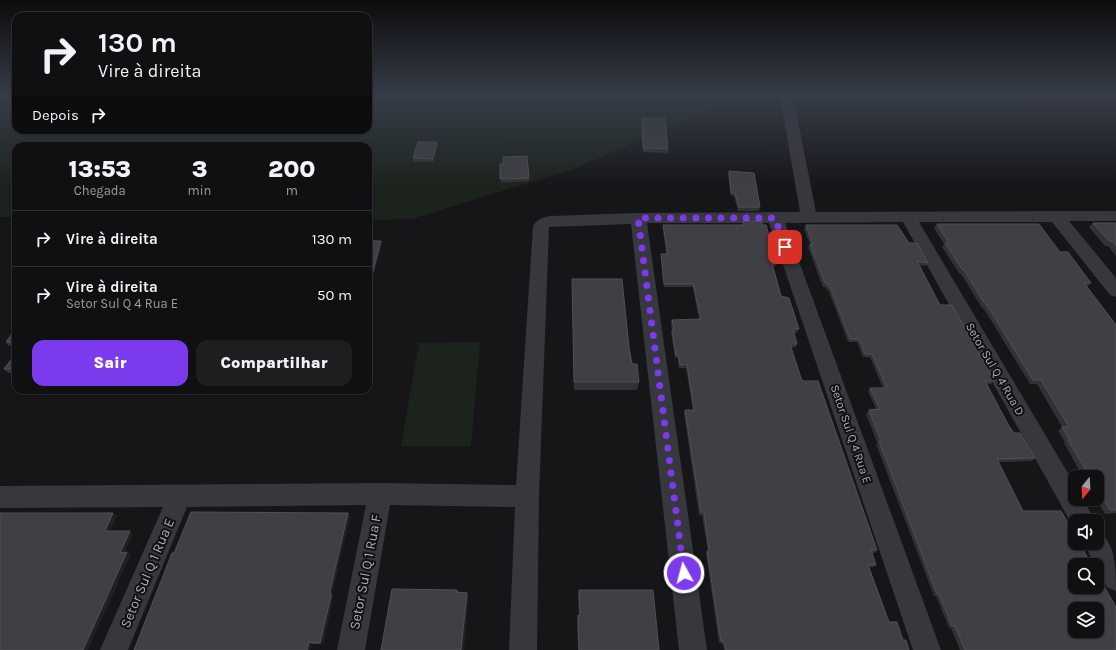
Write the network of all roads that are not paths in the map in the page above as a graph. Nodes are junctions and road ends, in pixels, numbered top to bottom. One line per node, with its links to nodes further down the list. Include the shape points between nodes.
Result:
1 (792, 126): 4 (street)
2 (1056, 216): 3 (street); 5 (street); 8 (street)
3 (1116, 216)
4 (808, 217): 5 (street); 7 (street)
5 (908, 217): 13 (street, Setor Sul Q 4 Rua D)
6 (638, 218): 7 (street); 11 (street, via 550,221 542,226); 19 (street)
7 (775, 218): 20 (street, Setor Sul Q 4 Rua E)
8 (1116, 290)
9 (380, 494): 10 (street); 11 (street); 17 (street, Setor Sul Q 1 Rua F)
10 (180, 495): 12 (street); 16 (street, Setor Sul Q 1 Rua E)
11 (527, 496): 18 (street)
12 (0, 497)
13 (1079, 514)
14 (1100, 550): 15 (street)
15 (1116, 578)
16 (114, 650)
17 (351, 650)
18 (523, 650)
19 (693, 650)
20 (927, 650)

